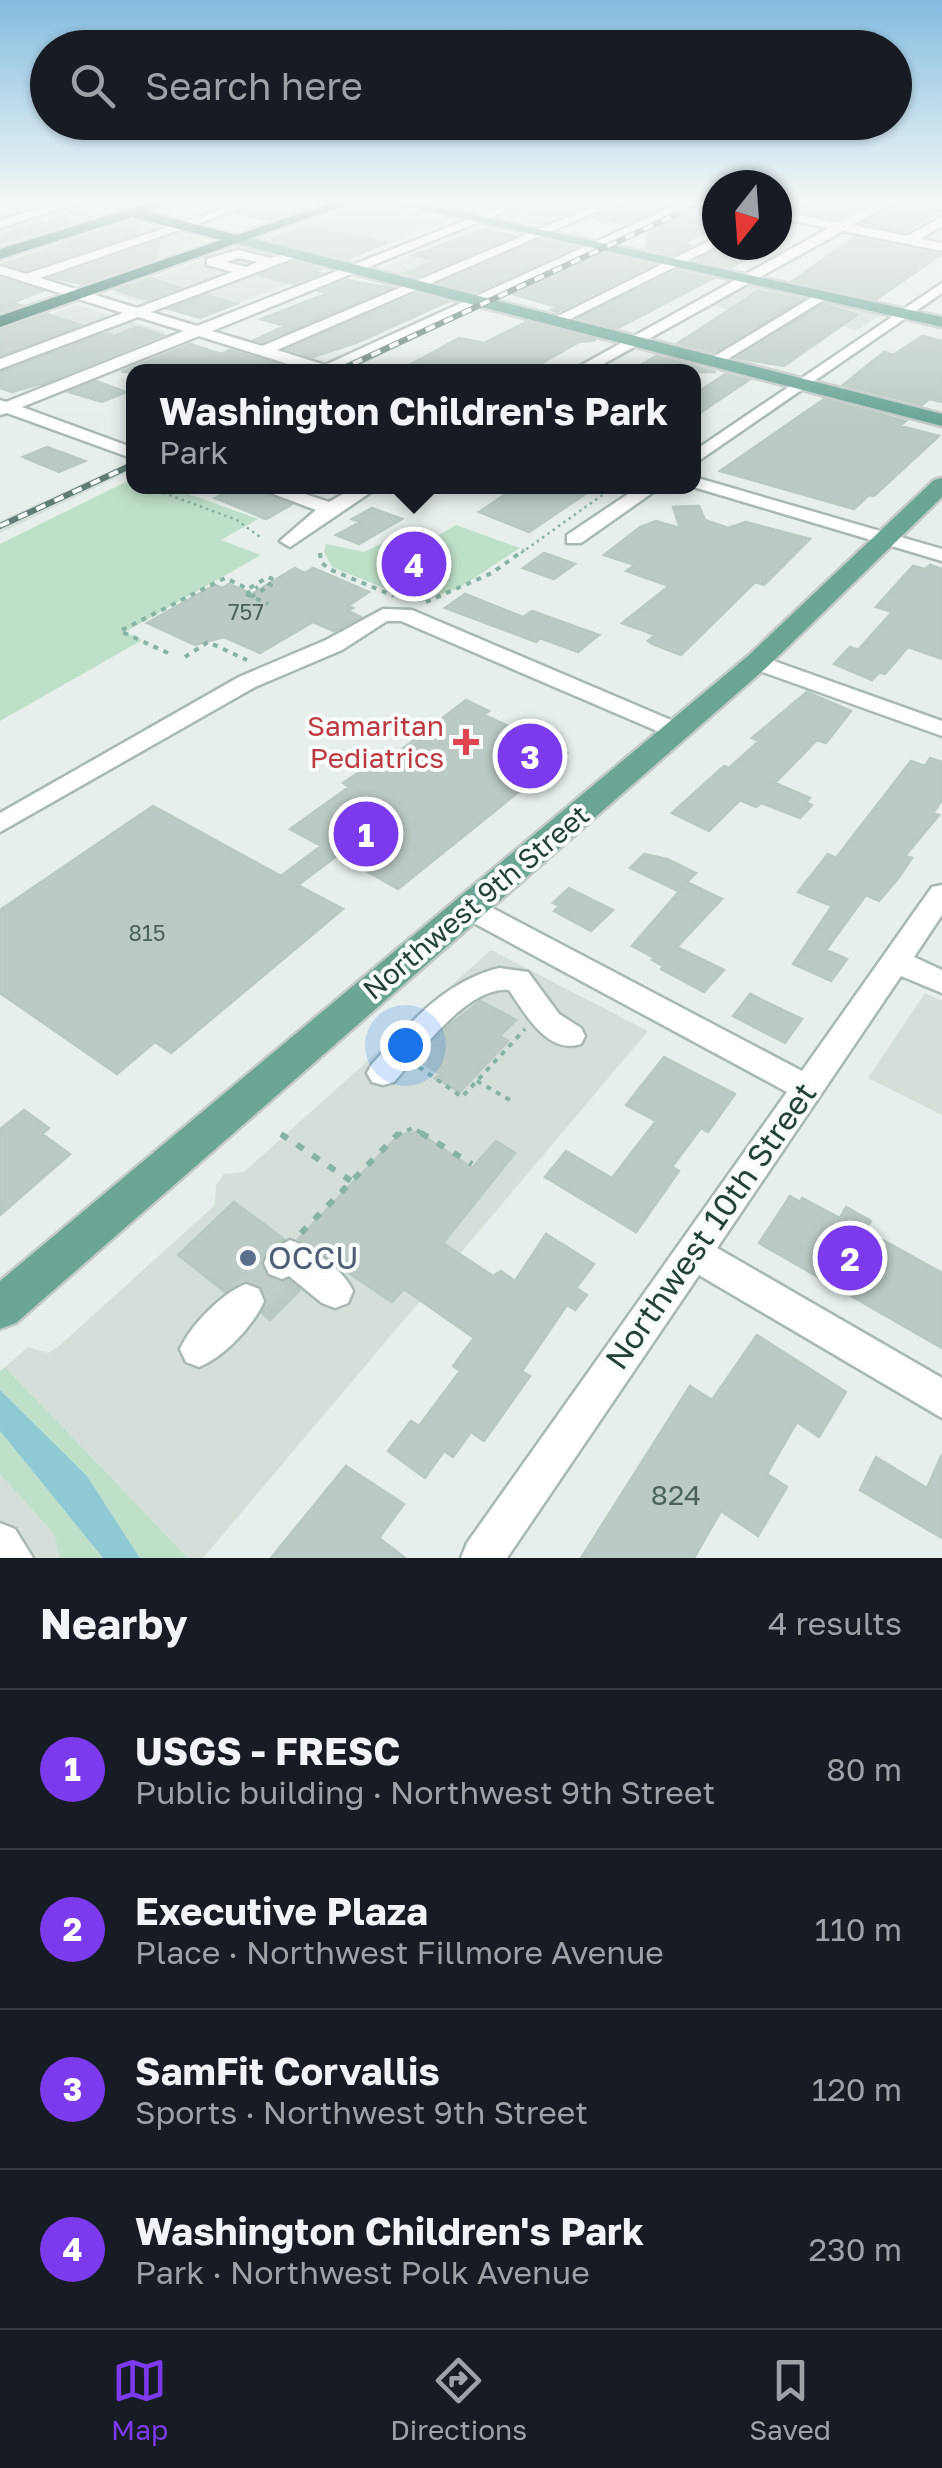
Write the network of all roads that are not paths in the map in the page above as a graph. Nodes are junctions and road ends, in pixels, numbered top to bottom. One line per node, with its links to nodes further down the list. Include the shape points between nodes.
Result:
1 (19, 276): 12 (street)
2 (34, 276): 12 (street)
3 (131, 276): 15 (highway)
4 (236, 276): 19 (street)
5 (338, 276): 17 (street)
6 (402, 276): 20 (street)
7 (442, 276): 18 (main road)
8 (543, 276): 18 (street)
9 (645, 276): 22 (street)
10 (732, 276): 13 (main road)
11 (753, 276): 13 (street)
12 (27, 278): 15 (street)
13 (747, 279): 16 (main road); 26 (street)
14 (942, 287): 21 (street)
15 (79, 294): 19 (street); 23 (highway)
16 (822, 295): 21 (main road); 28 (street)
17 (283, 298): 20 (street); 25 (street)
18 (484, 303): 22 (main road); 31 (street); 32 (street)
19 (137, 312): 25 (street); 29 (street)
20 (348, 314): 27 (street)
21 (904, 314): 24 (main road); 34 (street)
22 (556, 321): 26 (main road)
23 (0, 322)
24 (942, 322)
25 (199, 331): 27 (street); 35 (street)
26 (633, 341): 28 (main road); 33 (street)
27 (263, 351): 30 (street)
28 (714, 362): 34 (main road)
29 (0, 364)
30 (304, 364)
31 (342, 364)
32 (366, 364)
33 (592, 364)
34 (802, 384): 36 (main road); 38 (street)
35 (2, 408): 37 (street)
36 (942, 420)
37 (126, 451)
38 (701, 454)
39 (701, 484): 46 (street)
40 (942, 485): 46 (main road, Northwest 9th Street)
41 (285, 494): 44 (street)
42 (357, 494): 44 (street)
43 (641, 494): 45 (street)
44 (331, 509): 47 (street)
45 (574, 539)
46 (888, 539): 48 (street); 49 (main road, Northwest 9th Street)
47 (290, 541)
48 (942, 555)
49 (757, 662): 50 (street); 51 (main road, Northwest 9th Street)
50 (942, 730)
51 (677, 731): 52 (street, via 410,607 246,682); 54 (main road, Northwest 9th Street)
52 (0, 824)
53 (942, 894): 55 (street, Northwest 10th Street)
54 (469, 908): 59 (street); 64 (main road, Northwest 9th Street)
55 (896, 961): 56 (street); 59 (street, Northwest 10th Street)
56 (942, 982)
57 (570, 1036): 58 (street, via 518,980 484,978)
58 (383, 1073)
59 (807, 1088): 61 (street, Northwest 10th Street)
60 (292, 1248): 62 (street, via 290,1256)
61 (693, 1253): 66 (street); 69 (street, Northwest 10th Street)
62 (335, 1291)
63 (246, 1301): 65 (street)
64 (0, 1310)
65 (199, 1349)
66 (942, 1399)
67 (0, 1544): 68 (street)
68 (12, 1558)
69 (482, 1558)

